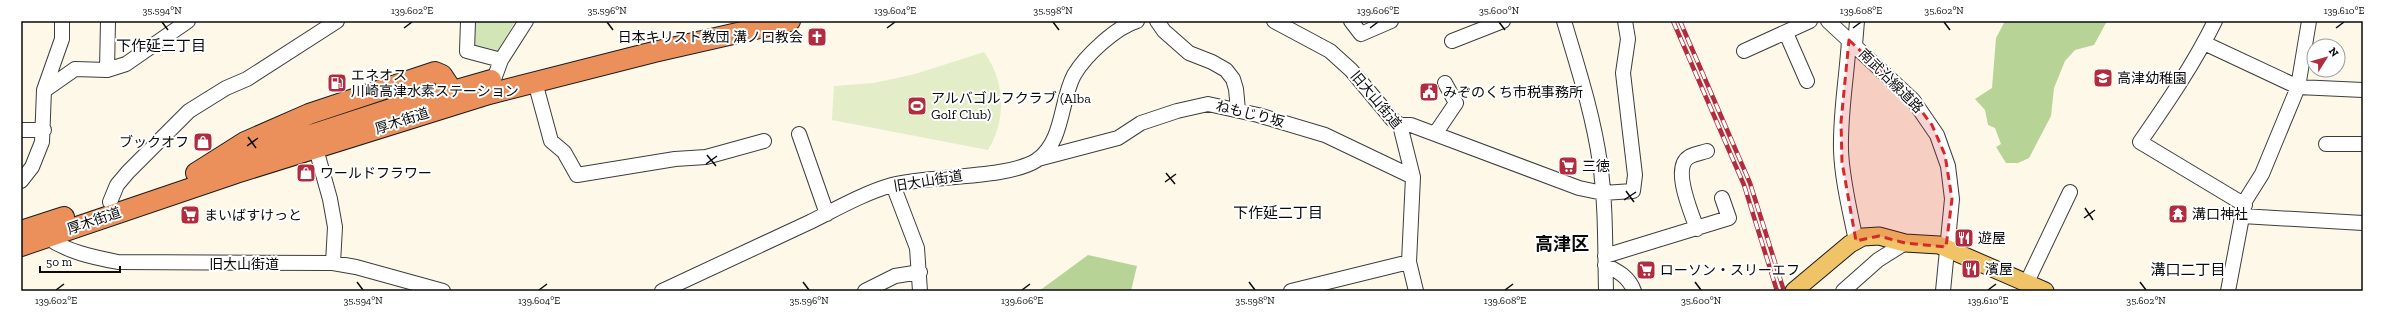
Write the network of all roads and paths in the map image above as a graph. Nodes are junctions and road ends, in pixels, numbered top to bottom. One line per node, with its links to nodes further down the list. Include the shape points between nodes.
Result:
1 (62, 21): 34 (street, via 62,38)
2 (108, 21): 28 (street)
3 (188, 21): 28 (street, via 126,64)
4 (337, 21): 54 (street, via 247,79 226,88 189,111 128,172 117,186)
5 (468, 21): 27 (street, via 467,51)
6 (526, 21): 27 (street)
7 (732, 21): 32 (highway, 厚木街道, via 643,40)
8 (790, 21): 30 (highway, 厚木街道)
9 (1137, 21): 47 (street, 旧大山街道, via 1109,38 1074,76 1052,143)
10 (1157, 21): 36 (street, via 1164,32 1189,53 1226,70 1233,79 1236,89)
11 (1274, 21): 37 (street, 旧大山街道, via 1330,51 1351,70)
12 (1351, 21): 13 (street, via 1361,34)
13 (1391, 21)
14 (1503, 21): 23 (street)
15 (1564, 21): 52 (street, via 1589,108)
16 (1625, 21): 52 (street, via 1628,39 1623,73 1634,168 1633,192)
17 (1810, 21): 22 (street)
18 (1857, 21): 24 (street)
19 (2215, 21): 25 (street)
20 (2309, 21): 33 (street)
21 (1835, 24): 24 (street, 南武沿線道路)
22 (1786, 33): 26 (street); 29 (street)
23 (1452, 41)
24 (1852, 43): 63 (street, via 1842,107 1841,148); 66 (street, 南武沿線道路, via 1913,100 1937,135 1945,155 1952,188 1951,226)
25 (2204, 43): 33 (street); 55 (street, via 2140,142)
26 (1744, 51)
27 (501, 60): 32 (street)
28 (107, 70): 34 (street, via 75,69)
29 (1807, 81)
30 (536, 82): 32 (highway, 厚木街道); 42 (street, via 551,141 564,152 577,175 675,159 706,157)
31 (1446, 83): 41 (street, via 1456,103)
32 (491, 87): 45 (highway, 厚木街道); 54 (highway, 厚木街道, via 452,90 442,75 435,72 309,114 245,142 196,173)
33 (2298, 88): 35 (street); 55 (street, via 2262,174)
34 (44, 90): 39 (street)
35 (2363, 90)
36 (1238, 110): 47 (street, ねもじり坂, via 1208,104 1177,111 1141,123 1118,138); 48 (street, ねもじり坂, via 1326,135)
37 (1400, 125): 41 (street, via 1411,125); 48 (street, 旧大山街道)
38 (21, 130): 39 (street)
39 (44, 130): 49 (street, via 32,167)
40 (799, 134): 56 (street)
41 (1434, 134): 52 (street, via 1579,188)
42 (764, 141)
43 (2326, 144): 44 (street)
44 (2363, 144)
45 (316, 149): 62 (highway, 厚木街道); 69 (street, via 335,227)
46 (1707, 151): 60 (street, via 1688,157 1682,165 1682,179)
47 (1038, 159): 50 (street, 旧大山街道, via 1024,166 995,172)
48 (1413, 177): 68 (street, 旧大山街道)
49 (21, 181)
50 (893, 185): 56 (street, 旧大山街道); 70 (street, via 917,248)
51 (2070, 192): 71 (street)
52 (1603, 193): 67 (street)
53 (1722, 198): 60 (street, via 1729,218)
54 (110, 202): 57 (highway, 厚木街道)
55 (2243, 211): 59 (street); 85 (street)
56 (827, 214): 74 (street, 旧大山街道)
57 (67, 216): 58 (street, via 39,217); 61 (highway, 厚木街道)
58 (21, 222)
59 (2363, 223)
60 (1697, 229): 67 (street)
61 (21, 231)
62 (46, 237): 65 (highway, 厚木街道); 69 (street, 旧大山街道, via 61,247 118,262)
63 (1856, 241): 64 (main road, via 1868,236 1879,236); 81 (main road)
64 (1905, 243): 66 (main road); 82 (street, via 1878,260)
65 (21, 246)
66 (1946, 247): 71 (main road); 83 (street, 南武沿線道路)
67 (1605, 260): 79 (street); 80 (street, via 1628,280)
68 (1409, 262): 77 (street); 78 (street, 旧大山街道)
69 (333, 263): 72 (street, 旧大山街道, via 356,267)
70 (920, 272): 75 (street, via 895,276); 76 (street)
71 (2028, 282): 84 (main road)
72 (398, 286): 73 (street, 旧大山街道)
73 (443, 291)
74 (662, 291)
75 (866, 291)
76 (920, 291)
77 (1290, 291)
78 (1416, 291)
79 (1606, 291)
80 (1634, 291)
81 (1794, 291)
82 (1843, 291)
83 (1943, 291)
84 (2045, 291)
85 (2228, 291)

